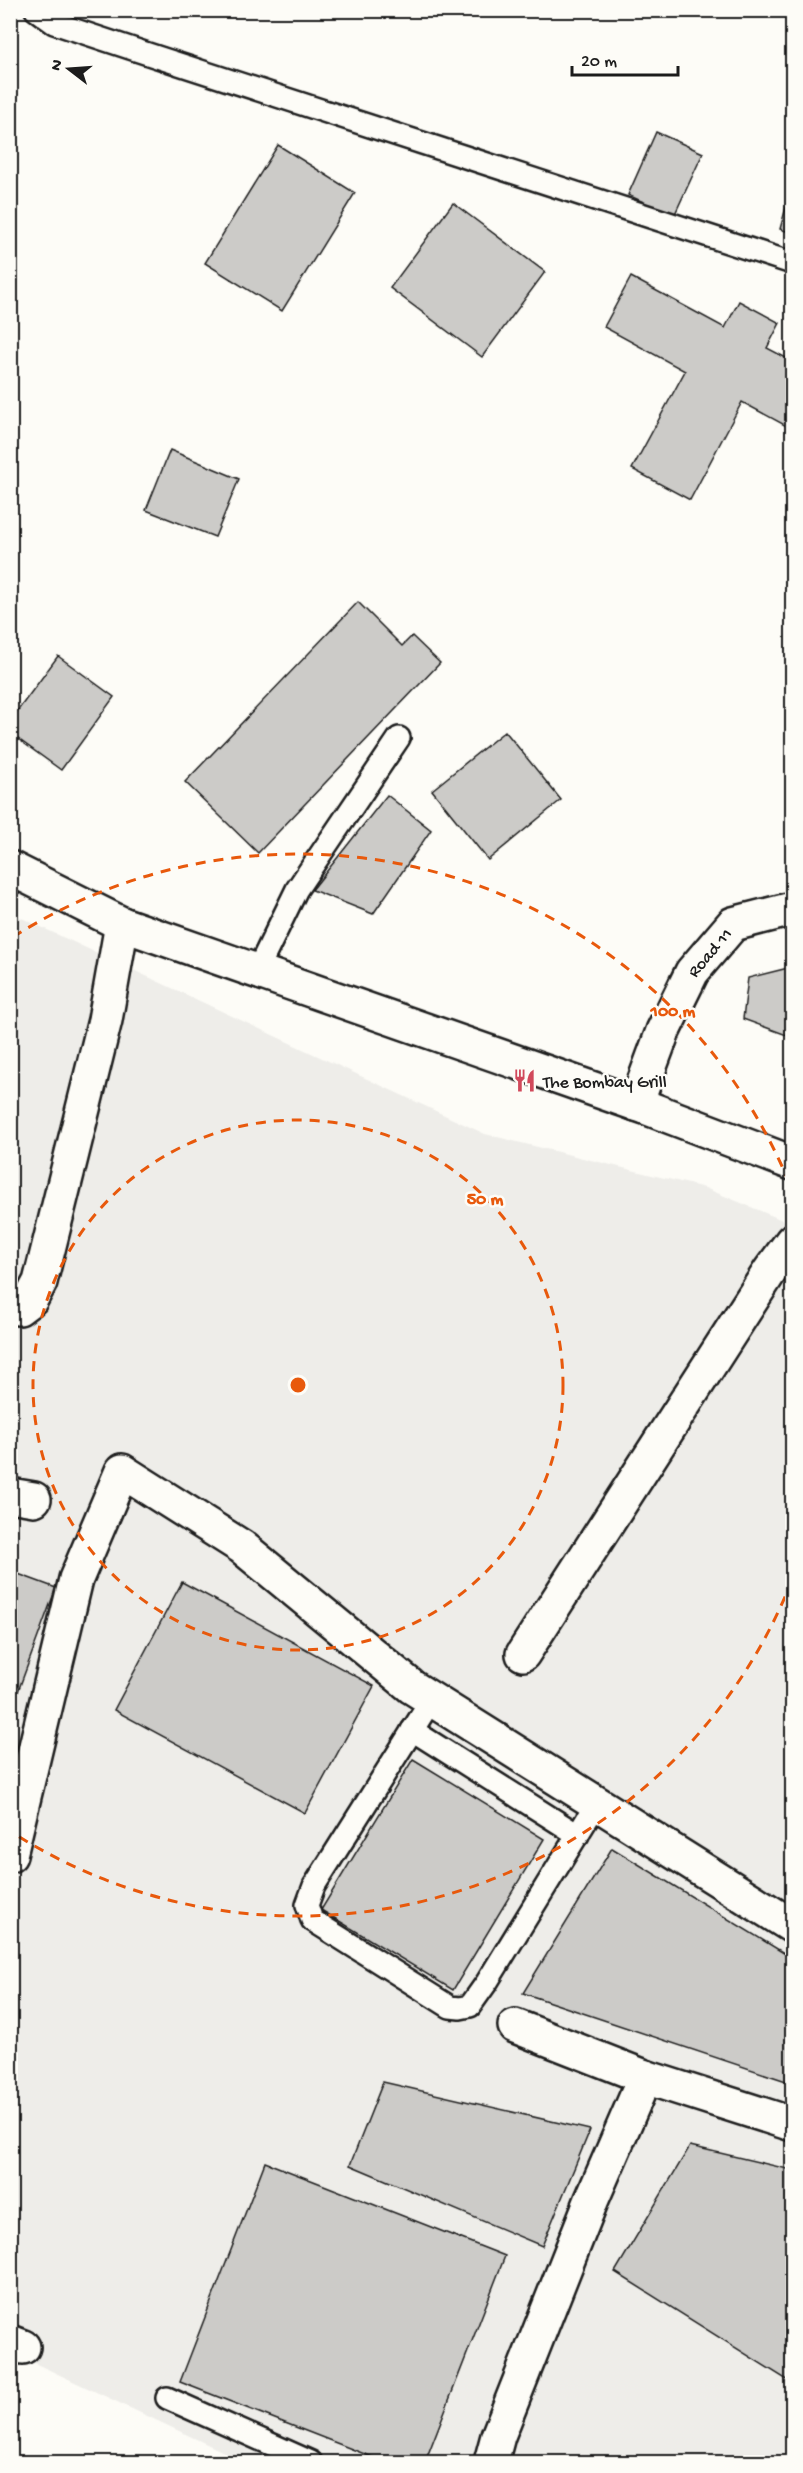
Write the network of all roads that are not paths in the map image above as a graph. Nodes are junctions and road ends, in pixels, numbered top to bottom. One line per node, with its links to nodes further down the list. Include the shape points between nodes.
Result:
1 (36, 10): 2 (lane, via 54,23 137,51)
2 (792, 263)
3 (399, 738): 7 (lane, via 297,889)
4 (10, 868): 6 (street)
5 (792, 909): 8 (street, Road 11, via 733,924 692,972 663,1031)
6 (122, 924): 7 (street); 11 (street, via 105,1020 40,1282 31,1299 19,1308)
7 (257, 971): 8 (street)
8 (636, 1104): 9 (street)
9 (792, 1163)
10 (792, 1241): 12 (street)
11 (10, 1307)
12 (523, 1654)
13 (432, 1699): 14 (lane); 15 (street); 17 (street, via 412,1687 242,1547 122,1471 76,1579)
14 (412, 1730): 16 (lane); 16 (lane, via 314,1886 307,1905 312,1920 450,2007 470,2006)
15 (597, 1803): 16 (lane); 18 (street)
16 (579, 1835)
17 (10, 1855)
18 (792, 1926)
19 (515, 2026): 20 (street)
20 (645, 2077): 21 (street); 24 (street, via 592,2199)
21 (792, 2124)
22 (167, 2398): 23 (lane)
23 (311, 2463)
24 (490, 2463)

